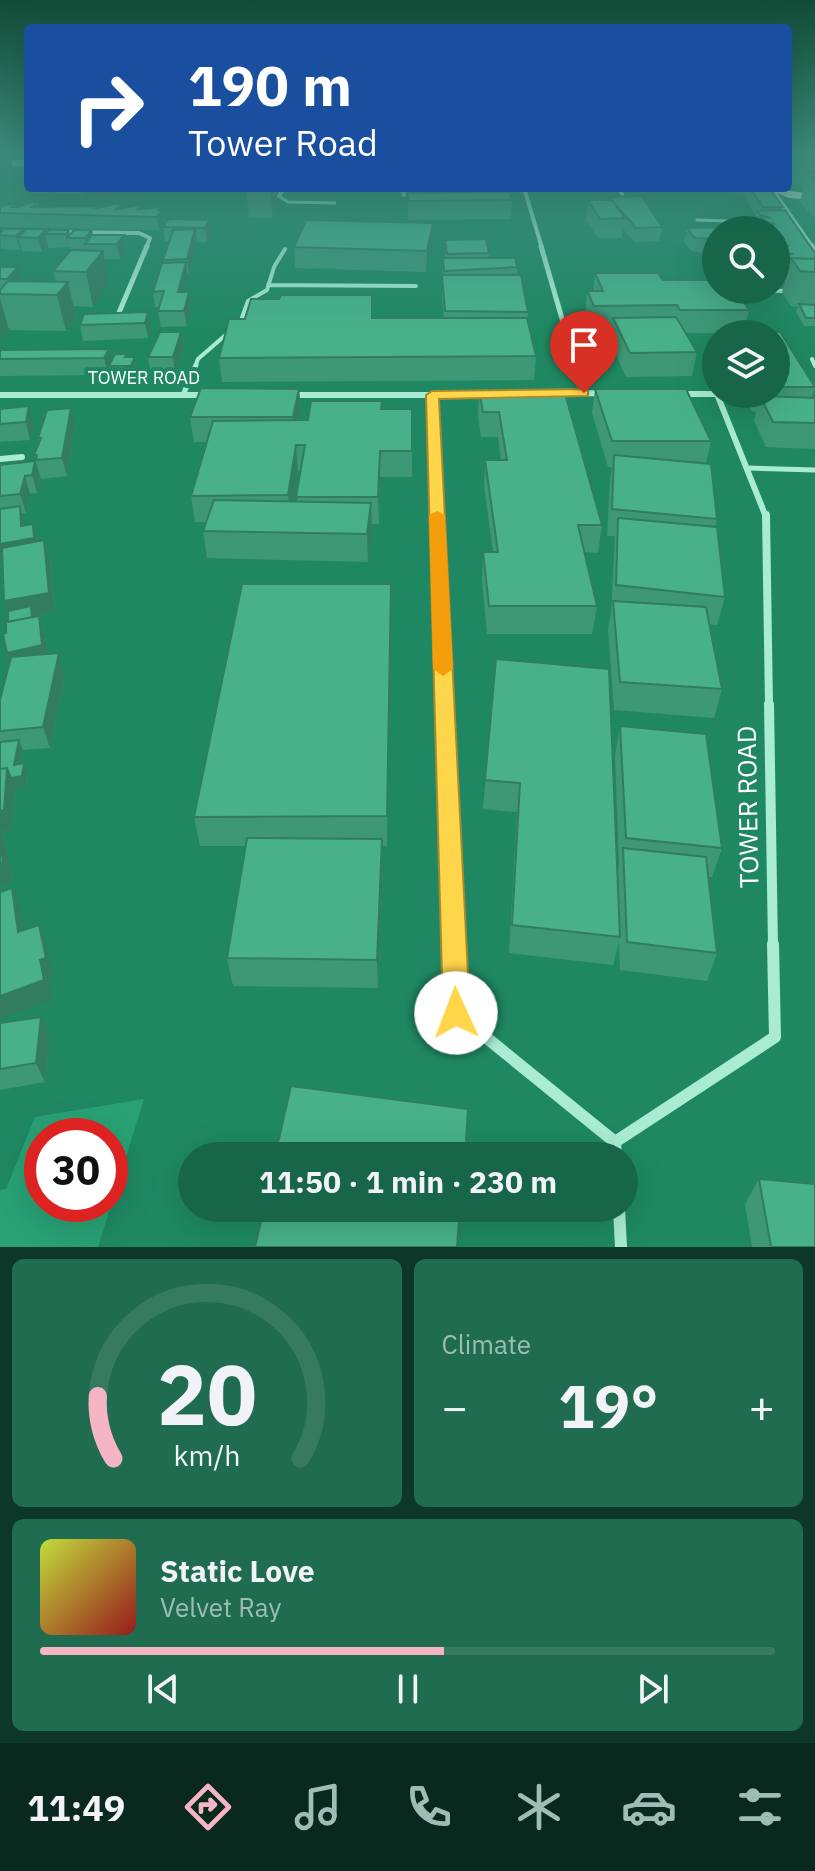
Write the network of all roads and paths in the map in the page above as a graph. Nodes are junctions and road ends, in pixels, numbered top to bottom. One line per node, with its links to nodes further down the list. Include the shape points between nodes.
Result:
1 (531, 211): 17 (street)
2 (787, 211): 6 (street)
3 (697, 220): 4 (lane)
4 (702, 220)
5 (790, 223): 6 (lane)
6 (795, 223): 9 (street)
7 (46, 232): 14 (street, via 139,233 150,238 118,315)
8 (285, 249): 10 (lane)
9 (815, 251)
10 (268, 285): 11 (lane); 24 (lane, via 248,301 240,324 198,359)
11 (416, 286)
12 (790, 291): 13 (lane)
13 (800, 291)
14 (103, 317)
15 (812, 359): 16 (lane)
16 (815, 366)
17 (584, 393): 18 (street); 20 (street)
18 (613, 393)
19 (493, 394): 27 (street)
20 (538, 394)
21 (672, 394): 22 (street, TOWER ROAD)
22 (702, 394)
23 (0, 395): 24 (street, TOWER ROAD)
24 (183, 395): 25 (street, TOWER ROAD)
25 (215, 395)
26 (277, 395): 27 (street)
27 (432, 395): 33 (street, TOWER ROAD, via 456,1013)
28 (722, 408): 31 (street, TOWER ROAD)
29 (22, 457): 30 (street)
30 (0, 459)
31 (748, 468): 32 (lane); 34 (street, TOWER ROAD, via 766,511 775,1037)
32 (815, 470)
33 (607, 1142)
34 (625, 1142)
35 (620, 1222): 36 (street)
36 (621, 1247)

